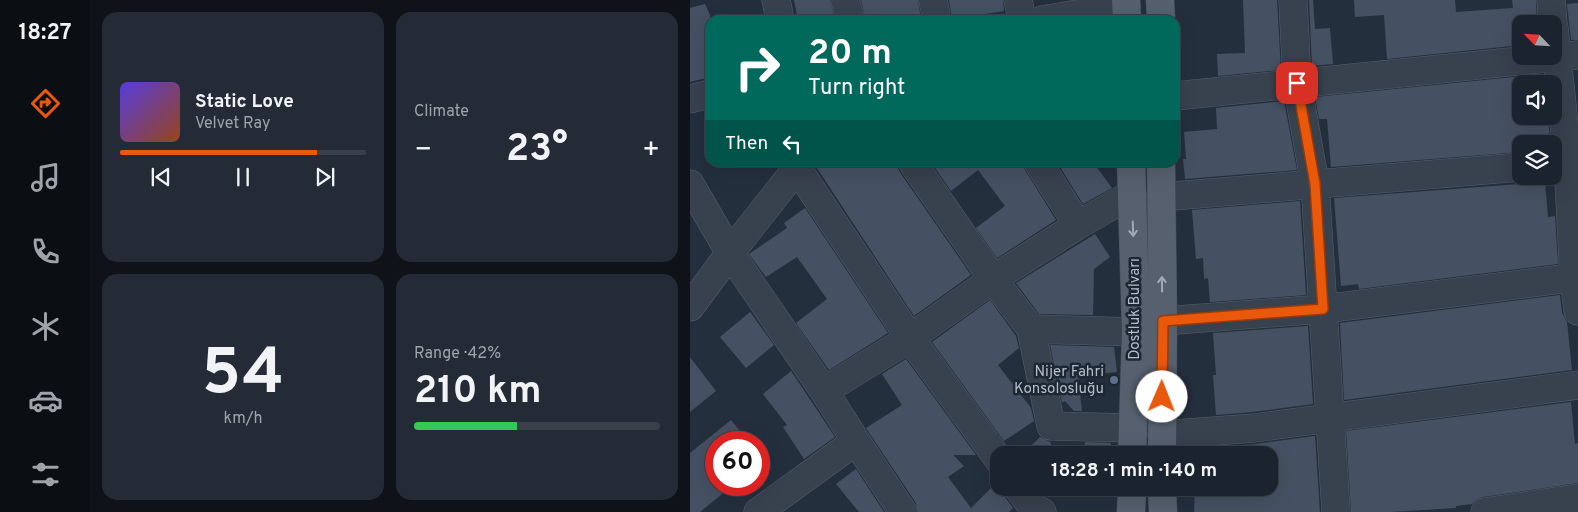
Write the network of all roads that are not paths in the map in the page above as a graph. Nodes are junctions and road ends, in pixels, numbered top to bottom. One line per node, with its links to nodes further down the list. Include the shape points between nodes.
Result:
1 (776, 0): 9 (street)
2 (845, 0): 10 (street)
3 (934, 0): 11 (street)
4 (1018, 0): 12 (street)
5 (1160, 0): 14 (main road)
6 (1293, 0): 17 (street)
7 (1551, 0): 15 (street)
8 (1127, 9): 13 (street)
9 (779, 15)
10 (850, 15)
11 (937, 15)
12 (1021, 15)
13 (1081, 15)
14 (1161, 15)
15 (1552, 15)
16 (1567, 57): 17 (street); 21 (street)
17 (1297, 83): 19 (street); 30 (street)
18 (705, 95): 20 (street)
19 (1180, 95)
20 (690, 98)
21 (1567, 162): 35 (street)
22 (796, 167): 34 (street)
23 (799, 167): 43 (street)
24 (915, 167): 36 (street)
25 (1041, 167): 33 (street)
26 (1131, 167): 31 (main road, Dostluk Bulvarı)
27 (1162, 167): 32 (main road, Dostluk Bulvarı)
28 (1512, 168): 30 (street)
29 (690, 184): 34 (street)
30 (1315, 184): 32 (street); 38 (street)
31 (1132, 194): 33 (street); 42 (main road, Dostluk Bulvarı, one-way to 42)
32 (1161, 197): 40 (main road, Dostluk Bulvarı, one-way to 32)
33 (1078, 224): 36 (street)
34 (730, 253): 37 (street); 45 (street)
35 (1576, 278): 38 (street); 39 (street)
36 (993, 279): 41 (street); 43 (street)
37 (690, 308)
38 (1323, 309): 40 (street); 46 (street)
39 (1578, 311)
40 (1163, 321): 49 (main road, Dostluk Bulvarı)
41 (1031, 329): 42 (street); 47 (street, via 1051,426)
42 (1136, 332): 47 (main road, Dostluk Bulvarı)
43 (910, 338): 45 (street); 51 (street)
44 (1578, 385): 46 (street)
45 (824, 391): 48 (street)
46 (1329, 418): 49 (street); 59 (street)
47 (1132, 428): 50 (main road, Dostluk Bulvarı)
48 (856, 441): 55 (street); 56 (street)
49 (1162, 445)
50 (1132, 446)
51 (990, 448)
52 (1132, 496): 57 (main road)
53 (1162, 496): 58 (main road)
54 (1578, 498): 60 (street)
55 (758, 512)
56 (903, 512)
57 (1131, 512)
58 (1163, 512)
59 (1336, 512)
60 (1485, 512)

